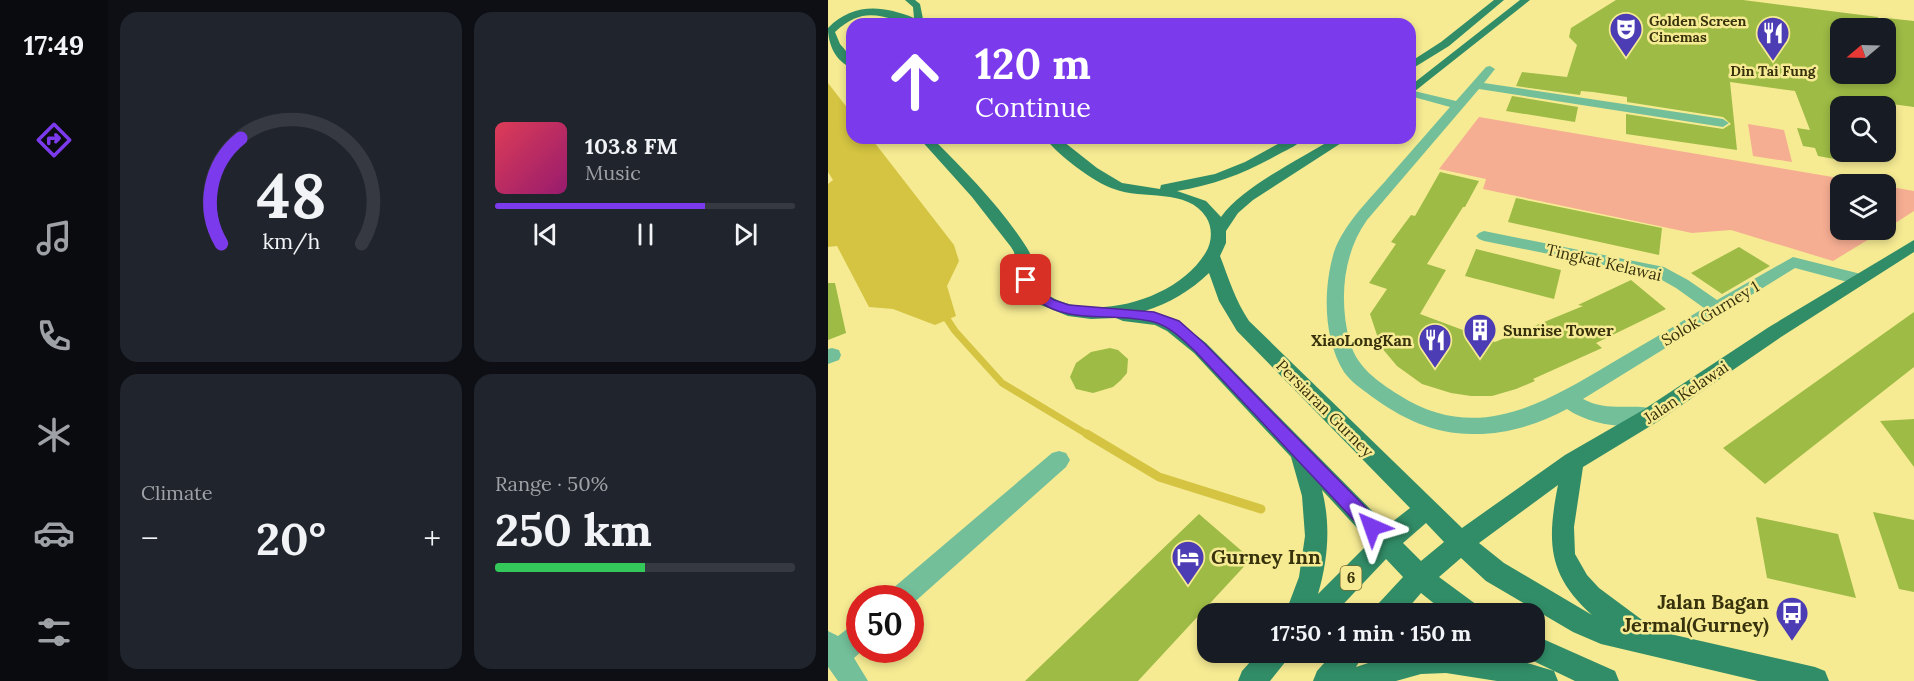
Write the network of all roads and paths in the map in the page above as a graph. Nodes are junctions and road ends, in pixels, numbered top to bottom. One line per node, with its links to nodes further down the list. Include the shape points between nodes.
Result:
1 (909, 0): 5 (main road, via 917,6)
2 (1500, 0): 9 (main road)
3 (1526, 0): 12 (main road)
4 (906, 18): 7 (main road, via 890,11 856,12 842,17 830,32)
5 (918, 18)
6 (828, 36): 7 (main road)
7 (837, 50): 8 (main road)
8 (846, 59)
9 (1416, 62)
10 (1490, 69): 11 (street, Solok Gurney 1)
11 (1477, 85): 14 (street, Solok Gurney 1); 15 (street)
12 (1416, 88)
13 (1416, 95): 14 (street)
14 (1456, 105): 28 (street, Solok Gurney 1, via 1364,214 1342,252 1338,332 1348,363 1396,403 1418,416 1447,424 1512,423)
15 (1723, 123)
16 (931, 144): 27 (main road, via 964,177 1023,254 1026,280 1035,293 1059,306)
17 (1059, 144): 20 (main road, via 1117,186)
18 (1287, 144): 20 (main road, via 1220,179)
19 (1332, 144): 21 (main road, via 1248,197)
20 (1146, 191): 21 (main road, via 1172,193 1195,201 1211,213)
21 (1219, 230): 24 (main road)
22 (1484, 236): 26 (street, Tingkat Kelawai, via 1658,271)
23 (1914, 245): 25 (main road, Jalan Kelawai)
24 (1213, 257): 27 (main road, via 1200,274 1179,290 1152,303); 33 (main road, Persiaran Gurney, via 1226,303 1243,326)
25 (1859, 279): 26 (street, Solok Gurney 1, via 1793,262); 29 (main road, Jalan Kelawai)
26 (1717, 309): 28 (street, Solok Gurney 1)
27 (1092, 312): 30 (main road, via 1154,317 1174,325)
28 (1568, 399): 29 (street, via 1579,409 1594,413)
29 (1650, 416): 32 (main road, Jalan Kelawai)
30 (1293, 444): 34 (main road); 38 (main road, via 1309,477 1317,516 1314,560)
31 (1059, 460): 37 (street)
32 (1573, 462): 35 (main road, Jalan Kelawai); 43 (main road, via 1562,537 1568,569 1594,600)
33 (1426, 510): 34 (main road, 6); 35 (main road, Persiaran Gurney)
34 (1386, 542): 36 (main road); 39 (main road, 6)
35 (1461, 543): 36 (main road, Jalan Kelawai); 43 (main road, Persiaran Gurney, via 1495,572 1582,623)
36 (1420, 577): 40 (main road, Jalan Kelawai); 41 (main road)
37 (916, 585)
38 (1300, 603)
39 (1327, 603)
40 (1396, 603)
41 (1454, 603)
42 (846, 642): 44 (street)
43 (1656, 645): 54 (main road, Persiaran Gurney)
44 (832, 649): 48 (street)
45 (1545, 653): 53 (main road)
46 (1267, 663): 49 (main road)
47 (1343, 663): 50 (main road)
48 (854, 681)
49 (1252, 681)
50 (1327, 681)
51 (1355, 681): 52 (main road, via 1430,660 1470,662)
52 (1544, 681)
53 (1605, 681)
54 (1815, 681)

